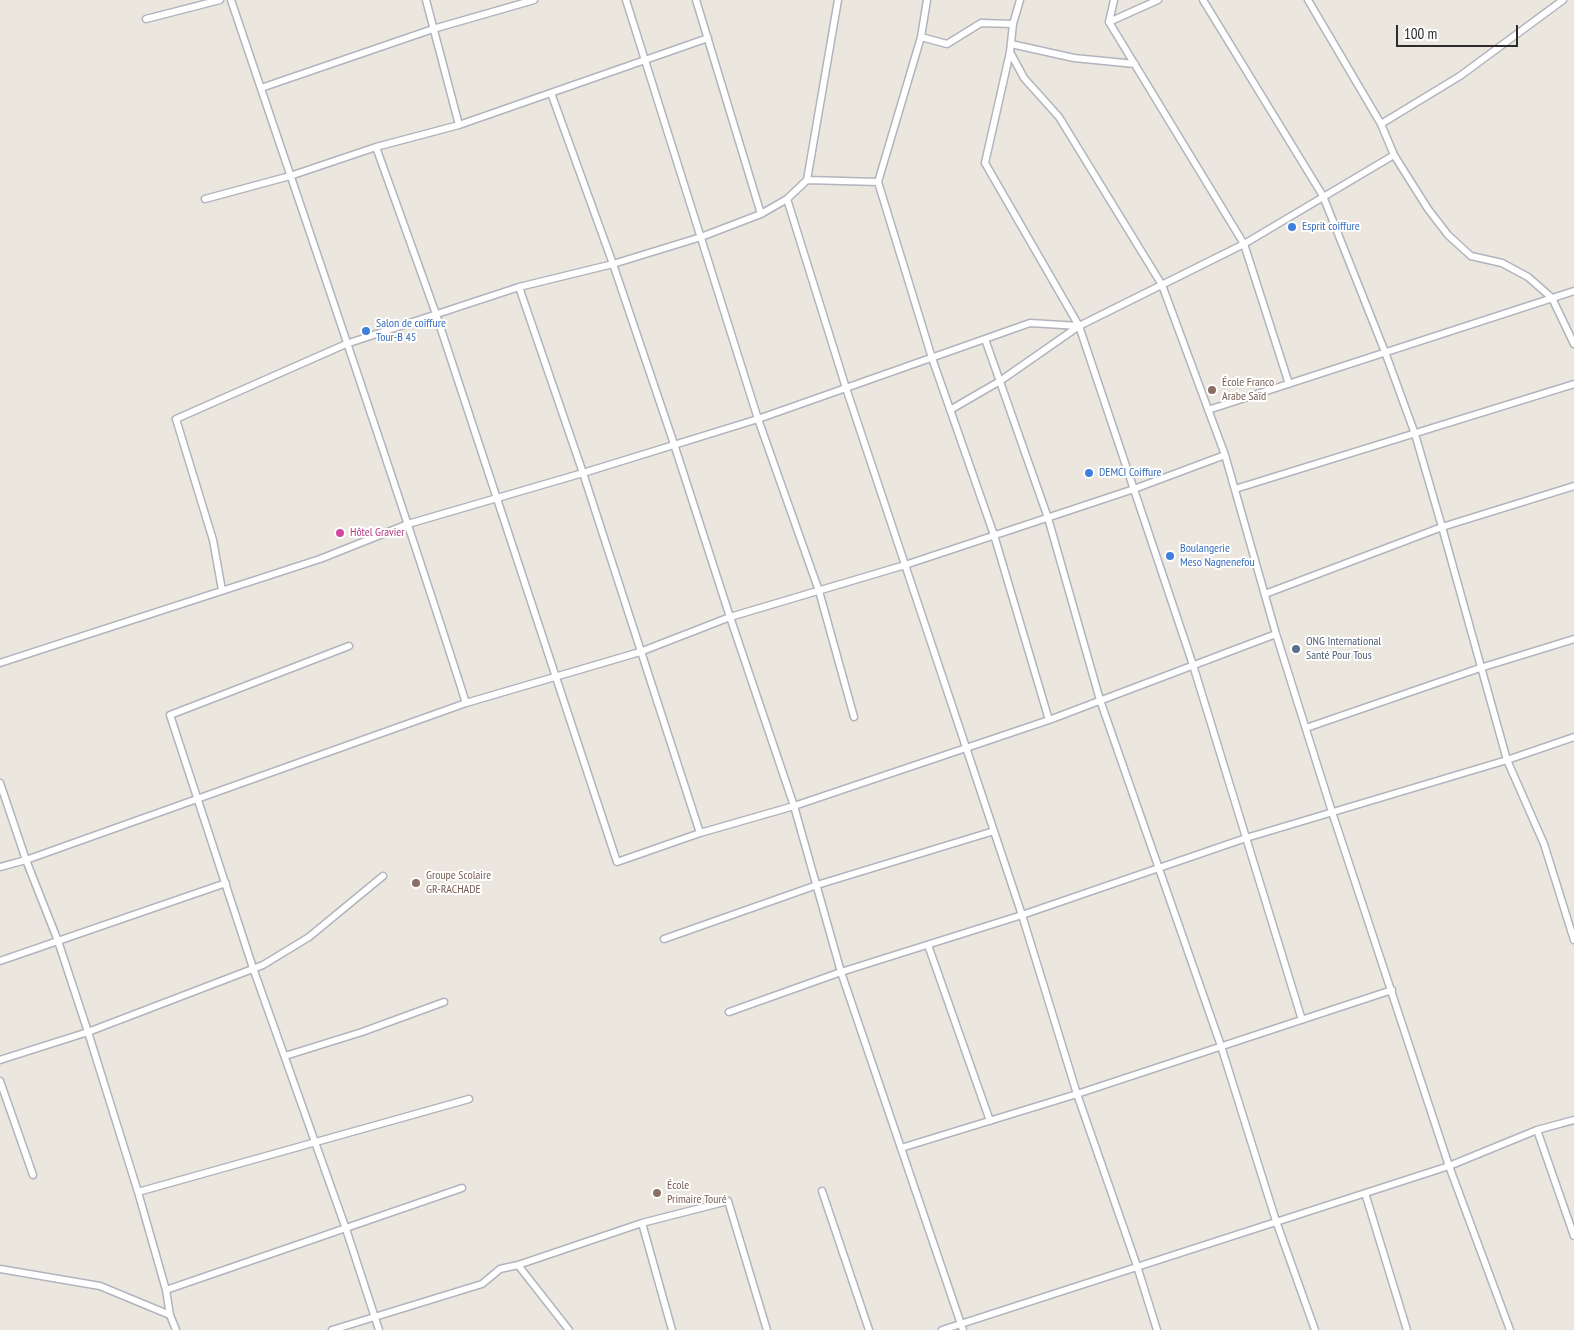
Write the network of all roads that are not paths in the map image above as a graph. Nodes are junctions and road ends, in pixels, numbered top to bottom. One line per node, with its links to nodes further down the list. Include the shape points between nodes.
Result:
1 (220, 0): 15 (street)
2 (231, 0): 25 (street)
3 (426, 0): 18 (street)
4 (534, 0): 18 (street)
5 (626, 0): 23 (street)
6 (696, 0): 20 (street)
7 (838, 0): 32 (street)
8 (927, 0): 19 (street)
9 (1020, 0): 17 (street)
10 (1114, 0): 16 (street)
11 (1158, 0): 16 (street)
12 (1202, 0): 34 (street)
13 (1308, 0): 27 (street)
14 (1563, 0): 27 (street, via 1460,76)
15 (146, 19)
16 (1109, 22): 24 (street)
17 (1013, 24): 19 (street, via 981,23 947,44); 21 (street)
18 (433, 29): 25 (street); 28 (street)
19 (920, 37): 33 (street)
20 (708, 38): 23 (street); 37 (street)
21 (1011, 44): 22 (street); 24 (street, via 1074,58)
22 (1010, 52): 41 (street, via 1024,78 1060,118); 46 (street, via 985,163)
23 (645, 60): 26 (street); 38 (street)
24 (1135, 64): 39 (street)
25 (261, 88): 31 (street)
26 (551, 93): 28 (street); 40 (street)
27 (1381, 124): 30 (street)
28 (458, 125): 29 (street)
29 (376, 147): 31 (street); 45 (street)
30 (1394, 155): 34 (street); 44 (street, via 1443,228 1471,256 1502,264 1528,277)
31 (290, 176): 35 (street); 48 (street)
32 (806, 180): 33 (street); 36 (street)
33 (878, 182): 51 (street)
34 (1323, 196): 39 (street); 50 (street)
35 (206, 199)
36 (787, 200): 37 (street); 55 (street)
37 (762, 214): 38 (street)
38 (701, 237): 40 (street); 58 (street)
39 (1244, 244): 41 (street); 53 (street)
40 (612, 264): 42 (street); 60 (street)
41 (1162, 285): 46 (street); 57 (street)
42 (520, 287): 45 (street); 62 (street)
43 (1574, 291): 44 (street)
44 (1552, 298): 49 (street); 50 (street)
45 (436, 314): 48 (street); 66 (street)
46 (1079, 326): 47 (street, via 1030,323); 52 (street); 64 (street)
47 (985, 339): 51 (street); 52 (street)
48 (346, 344): 68 (street); 72 (street, via 176,419 213,540)
49 (1574, 344)
50 (1385, 352): 53 (street); 59 (street)
51 (932, 358): 55 (street); 56 (street)
52 (1000, 381): 56 (street); 67 (street)
53 (1289, 384): 57 (street)
54 (1574, 384): 59 (street)
55 (846, 388): 58 (street); 71 (street)
56 (950, 410): 70 (street)
57 (1208, 410): 61 (street)
58 (758, 419): 60 (street); 73 (street)
59 (1415, 434): 65 (street); 69 (street)
60 (674, 444): 62 (street); 75 (street)
61 (1225, 455): 64 (street); 65 (street)
62 (583, 473): 66 (street); 79 (street)
63 (1574, 486): 69 (street)
64 (1134, 489): 67 (street); 81 (street)
65 (1235, 490): 74 (street)
66 (496, 498): 68 (street); 83 (street)
67 (1048, 518): 70 (street); 84 (street)
68 (408, 524): 72 (street, via 320,559); 85 (street)
69 (1442, 527): 74 (street); 82 (street)
70 (994, 535): 71 (street); 87 (street)
71 (905, 565): 73 (street); 90 (street)
72 (222, 590): 80 (street)
73 (819, 591): 75 (street); 86 (street)
74 (1265, 594): 76 (street)
75 (730, 617): 79 (street); 94 (street)
76 (1276, 634): 81 (street); 88 (street)
77 (1574, 639): 82 (street)
78 (349, 646): 93 (street, via 170,715)
79 (640, 652): 83 (street); 97 (street)
80 (0, 663)
81 (1193, 665): 84 (street); 98 (street)
82 (1480, 668): 88 (street); 91 (street)
83 (556, 677): 85 (street); 97 (street, via 617,862)
84 (1100, 700): 87 (street); 101 (street)
85 (466, 703): 93 (street)
86 (854, 718)
87 (1049, 720): 90 (street)
88 (1306, 728): 95 (street)
89 (1574, 737): 91 (street)
90 (966, 748): 94 (street); 96 (street)
91 (1507, 760): 95 (street); 107 (street, via 1544,844)
92 (0, 783): 99 (street)
93 (198, 798): 99 (street); 103 (street)
94 (794, 806): 97 (street); 104 (street)
95 (1332, 812): 98 (street); 113 (street)
96 (994, 831): 104 (street); 105 (street)
97 (700, 832)
98 (1246, 838): 101 (street); 116 (street)
99 (26, 860): 100 (street); 108 (street)
100 (0, 866)
101 (1159, 868): 105 (street); 118 (street)
102 (383, 876): 111 (street, via 309,937)
103 (226, 883): 108 (street); 111 (street)
104 (816, 885): 106 (street); 112 (street)
105 (1022, 915): 109 (street); 122 (street)
106 (664, 940)
107 (1574, 940)
108 (58, 941): 110 (street); 117 (street)
109 (928, 945): 112 (street); 125 (street)
110 (0, 960)
111 (254, 968): 117 (street); 119 (street)
112 (841, 972): 115 (street); 128 (street)
113 (1392, 990): 116 (street); 129 (street)
114 (444, 1002): 119 (street)
115 (730, 1012)
116 (1302, 1020): 118 (street)
117 (88, 1032): 120 (street); 133 (street)
118 (1221, 1046): 122 (street); 135 (street)
119 (285, 1056): 127 (street)
120 (0, 1060)
121 (0, 1081): 130 (street)
122 (1077, 1094): 125 (street); 140 (street)
123 (468, 1099): 127 (street)
124 (1574, 1120): 126 (street)
125 (990, 1121): 128 (street)
126 (1537, 1130): 129 (street); 138 (street)
127 (315, 1142): 133 (street); 137 (street)
128 (901, 1148): 145 (street)
129 (1449, 1166): 134 (street); 157 (street)
130 (33, 1175)
131 (462, 1188): 137 (street)
132 (822, 1191): 152 (street)
133 (138, 1192): 142 (street)
134 (1365, 1193): 135 (street); 156 (street)
135 (1276, 1221): 140 (street); 155 (street)
136 (642, 1223): 139 (street); 150 (street); 151 (street, via 728,1200)
137 (346, 1229): 142 (street); 144 (street)
138 (1574, 1236)
139 (518, 1265): 144 (street, via 500,1269 482,1284); 149 (street)
140 (1137, 1266): 145 (street); 154 (street)
141 (0, 1269): 143 (street, via 100,1286)
142 (166, 1290): 143 (street)
143 (170, 1315): 146 (street)
144 (374, 1317): 147 (street); 148 (street)
145 (962, 1326): 153 (street)
146 (176, 1330)
147 (332, 1330)
148 (379, 1330)
149 (569, 1330)
150 (672, 1330)
151 (767, 1330)
152 (869, 1330)
153 (942, 1330)
154 (1158, 1330)
155 (1315, 1330)
156 (1407, 1330)
157 (1510, 1330)

